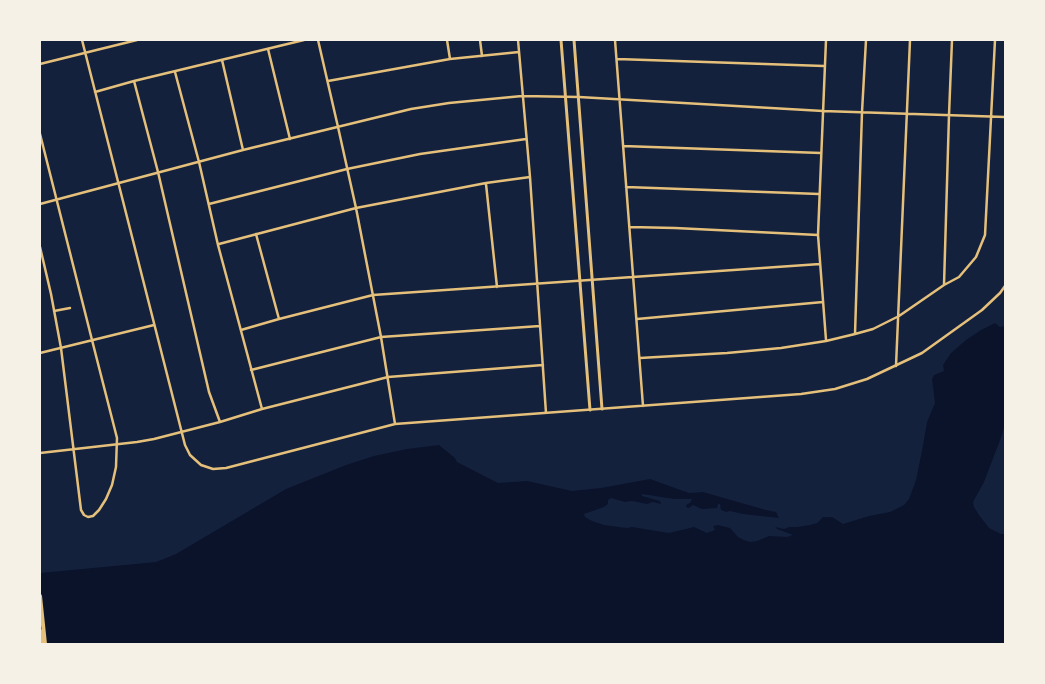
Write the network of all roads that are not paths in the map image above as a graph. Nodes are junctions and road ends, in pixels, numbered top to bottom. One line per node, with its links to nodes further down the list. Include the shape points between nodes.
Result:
1 (82, 40): 18 (street)
2 (137, 40): 18 (street)
3 (304, 40): 16 (street)
4 (318, 40): 27 (street)
5 (447, 40): 20 (street)
6 (480, 40): 19 (street)
7 (518, 40): 17 (street)
8 (561, 40): 30 (street)
9 (574, 40): 31 (street)
10 (615, 40): 21 (street)
11 (826, 40): 24 (street)
12 (866, 40): 34 (street)
13 (910, 40): 35 (street)
14 (952, 40): 36 (street)
15 (994, 40): 37 (street)
16 (268, 49): 22 (street); 41 (street)
17 (519, 52): 19 (street); 29 (street)
18 (85, 53): 23 (street); 28 (street)
19 (482, 56): 20 (street)
20 (450, 59): 27 (street)
21 (616, 59): 24 (street); 32 (street)
22 (222, 60): 25 (street); 44 (street)
23 (40, 64)
24 (824, 66): 33 (street)
25 (175, 72): 26 (street); 46 (street)
26 (134, 81): 28 (street); 48 (street)
27 (328, 81): 39 (street)
28 (95, 92): 50 (street)
29 (522, 96): 30 (street); 39 (street, via 411,109); 42 (street)
30 (566, 97): 31 (street); 66 (street)
31 (579, 97): 32 (street); 65 (street)
32 (620, 99): 33 (street); 43 (street)
33 (822, 111): 34 (street); 45 (street)
34 (862, 112): 35 (street); 81 (street)
35 (907, 114): 36 (street); 75 (street)
36 (949, 115): 37 (street); 68 (street)
37 (992, 117): 38 (street); 68 (street, via 985,235 976,257 959,276)
38 (1005, 118)
39 (338, 127): 41 (street); 47 (street)
40 (40, 134): 54 (street)
41 (290, 139): 44 (street)
42 (526, 139): 47 (street, via 420,154); 49 (street)
43 (623, 146): 45 (street); 52 (street)
44 (243, 150): 46 (street)
45 (821, 153): 53 (street)
46 (199, 162): 48 (street); 56 (street)
47 (347, 169): 56 (street); 57 (street)
48 (158, 172): 50 (street); 97 (street, via 209,392)
49 (530, 177): 51 (street); 67 (street)
50 (118, 183): 54 (street); 78 (street)
51 (486, 183): 57 (street); 70 (street)
52 (626, 187): 53 (street); 58 (street)
53 (819, 194): 60 (street)
54 (57, 199): 55 (street); 83 (street)
55 (40, 204)
56 (209, 204): 61 (street)
57 (356, 208): 59 (street); 71 (street)
58 (630, 227): 60 (street); 64 (street)
59 (256, 234): 61 (street); 76 (street)
60 (818, 235): 63 (street)
61 (218, 244): 80 (street)
62 (40, 248): 74 (street)
63 (820, 264): 64 (street); 72 (street)
64 (633, 276): 65 (street); 77 (street)
65 (592, 280): 66 (street); 94 (street)
66 (580, 281): 67 (street); 95 (street)
67 (537, 284): 70 (street); 79 (street)
68 (944, 284): 75 (street)
69 (1005, 286): 89 (street, via 982,310 922,353)
70 (497, 287): 71 (street)
71 (373, 295): 76 (street); 82 (street)
72 (823, 302): 77 (street); 84 (street)
73 (70, 308): 74 (street)
74 (54, 311): 85 (street)
75 (899, 316): 81 (street); 89 (street)
76 (279, 319): 80 (street)
77 (637, 319): 87 (street)
78 (154, 325): 83 (street); 99 (street)
79 (540, 326): 82 (street); 88 (street)
80 (241, 330): 90 (street)
81 (855, 334): 84 (street)
82 (381, 337): 90 (street); 91 (street)
83 (92, 340): 85 (street); 100 (street)
84 (826, 341): 87 (street, via 727,353)
85 (60, 348): 86 (street); 101 (street)
86 (40, 353)
87 (640, 358): 92 (street)
88 (543, 365): 91 (street); 96 (street)
89 (896, 366): 92 (street, via 835,389)
90 (251, 370): 93 (street)
91 (388, 377): 93 (street); 98 (street)
92 (643, 406): 94 (street)
93 (262, 409): 97 (street)
94 (602, 409): 95 (street)
95 (590, 410): 96 (street)
96 (546, 413): 98 (street)
97 (220, 422): 99 (street)
98 (395, 424): 99 (street, via 213,469 201,465 190,455)
99 (181, 432): 100 (street)
100 (118, 445): 101 (street); 101 (street, via 112,485 99,510 88,517 81,510)
101 (73, 450): 102 (street)
102 (40, 453)
103 (40, 596): 105 (main road)
104 (40, 631): 105 (main road)
105 (43, 644)

